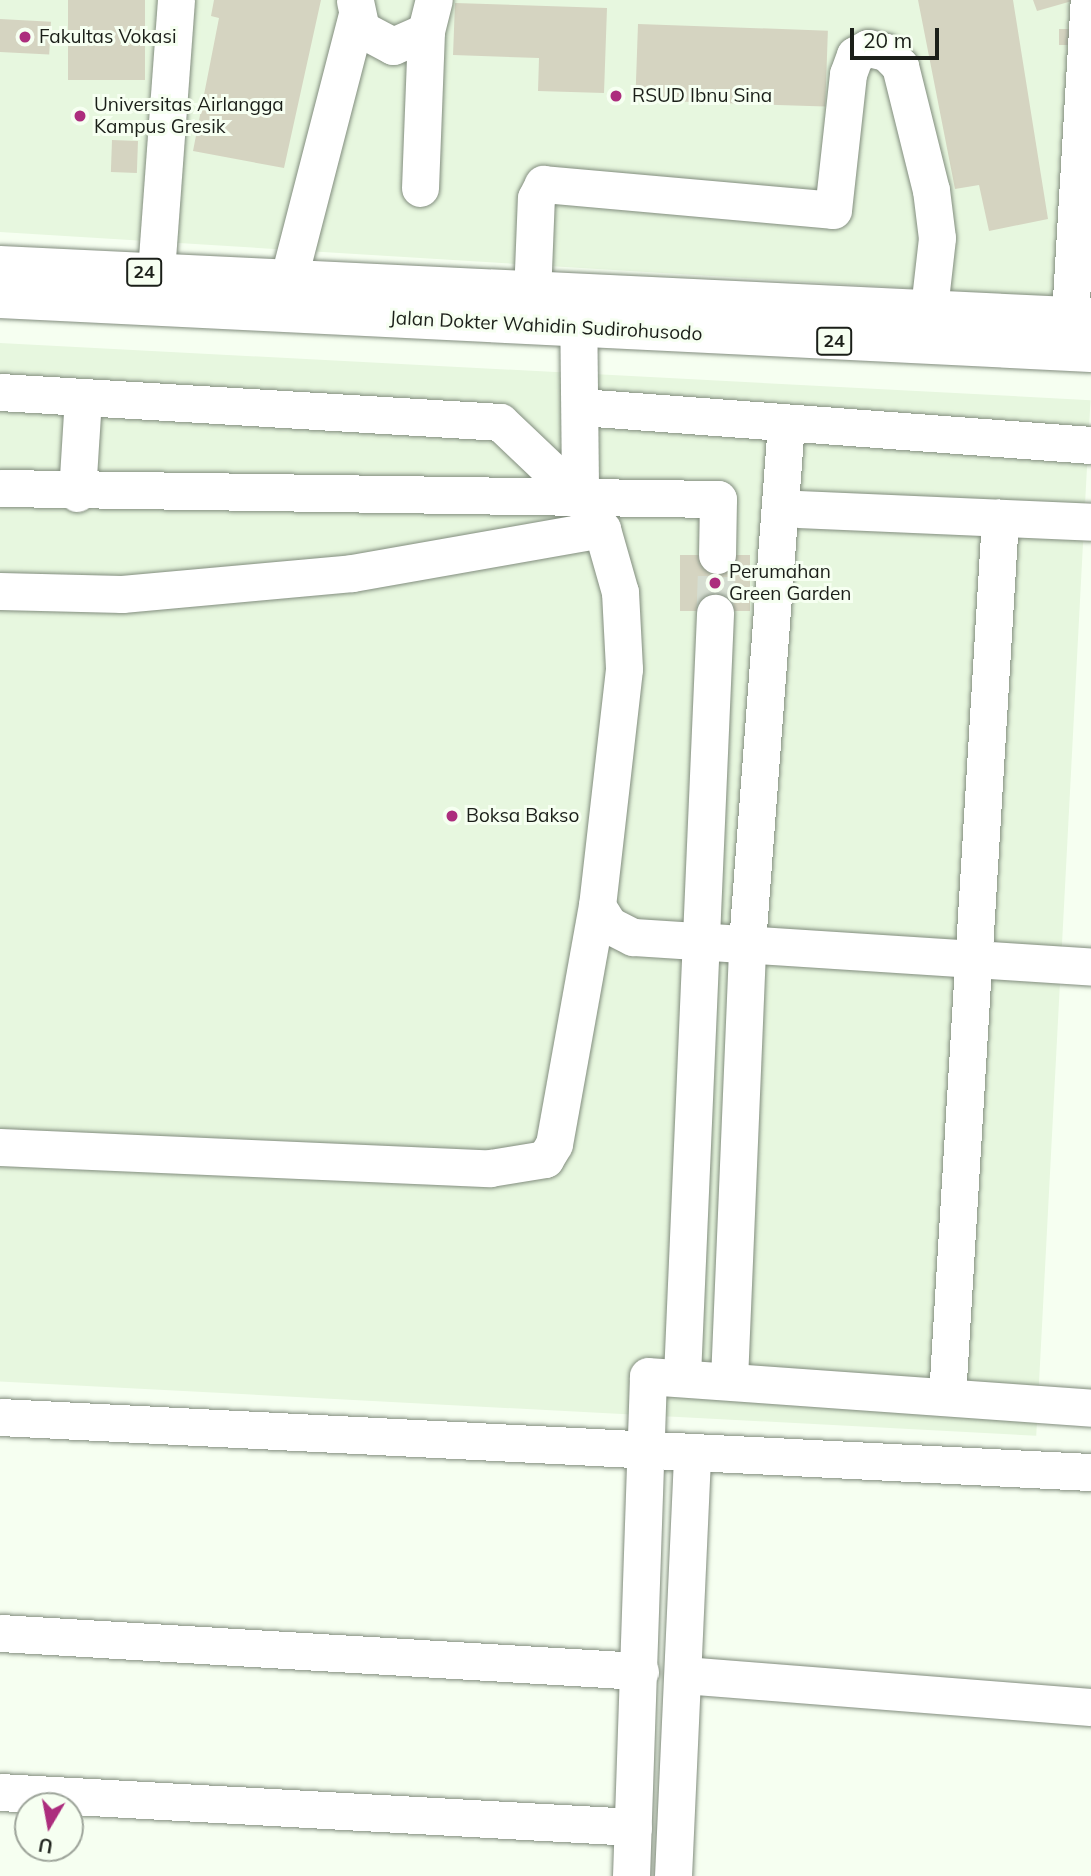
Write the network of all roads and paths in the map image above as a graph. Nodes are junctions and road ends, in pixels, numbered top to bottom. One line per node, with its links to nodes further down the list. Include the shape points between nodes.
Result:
1 (177, 0): 7 (street)
2 (1089, 0): 13 (street)
3 (355, 9): 4 (street, via 369,38 393,46); 8 (street)
4 (430, 16): 5 (street)
5 (420, 188)
6 (0, 265): 7 (highway, Jalan Dokter Wahidin Sudirohusodo / 24)
7 (156, 272): 8 (highway, Jalan Dokter Wahidin Sudirohusodo / 24)
8 (284, 296): 9 (highway, Jalan Dokter Wahidin Sudirohusodo / 24); 11 (highway, Jalan Dokter Wahidin Sudirohusodo / 24)
9 (0, 299)
10 (929, 307): 11 (street, via 937,238 931,190 900,66 886,52 868,48 855,55 848,74 833,210 543,184 536,198); 12 (highway, Jalan Dokter Wahidin Sudirohusodo / 24); 13 (highway, Jalan Dokter Wahidin Sudirohusodo / 24)
11 (532, 308): 12 (highway, Jalan Dokter Wahidin Sudirohusodo / 24)
12 (584, 317): 14 (highway, Jalan Dokter Wahidin Sudirohusodo / 24); 17 (street)
13 (1080, 317)
14 (1091, 354)
15 (0, 392): 16 (street)
16 (83, 398): 21 (street); 22 (street, via 500,422)
17 (588, 407): 18 (street); 22 (street)
18 (786, 423): 19 (street); 32 (street)
19 (1091, 445)
20 (0, 488): 21 (street)
21 (77, 493): 22 (street)
22 (580, 498): 26 (street); 27 (street, via 718,499)
23 (799, 509): 24 (street)
24 (1000, 519): 25 (street); 33 (street)
25 (1091, 522)
26 (602, 529): 28 (street, via 352,573 122,594); 30 (street, via 620,592 624,669)
27 (717, 555)
28 (0, 591)
29 (715, 612): 31 (street)
30 (597, 906): 31 (street, via 610,925 633,937); 35 (street, via 554,1144 545,1159 490,1168)
31 (701, 942): 32 (street); 36 (street)
32 (747, 943): 33 (street); 37 (street)
33 (971, 958): 34 (street); 38 (street)
34 (1091, 967)
35 (0, 1147)
36 (682, 1376): 37 (street); 41 (street, via 647,1378)
37 (729, 1380): 38 (street)
38 (947, 1398): 39 (street)
39 (1091, 1408)
40 (0, 1417): 41 (street)
41 (643, 1451): 42 (street); 45 (street)
42 (692, 1455): 43 (street); 46 (street)
43 (1091, 1472)
44 (0, 1633): 45 (street)
45 (640, 1671): 49 (street)
46 (683, 1675): 47 (street); 51 (street)
47 (1091, 1707)
48 (0, 1792): 49 (street)
49 (633, 1826): 50 (street)
50 (631, 1876)
51 (673, 1876)

